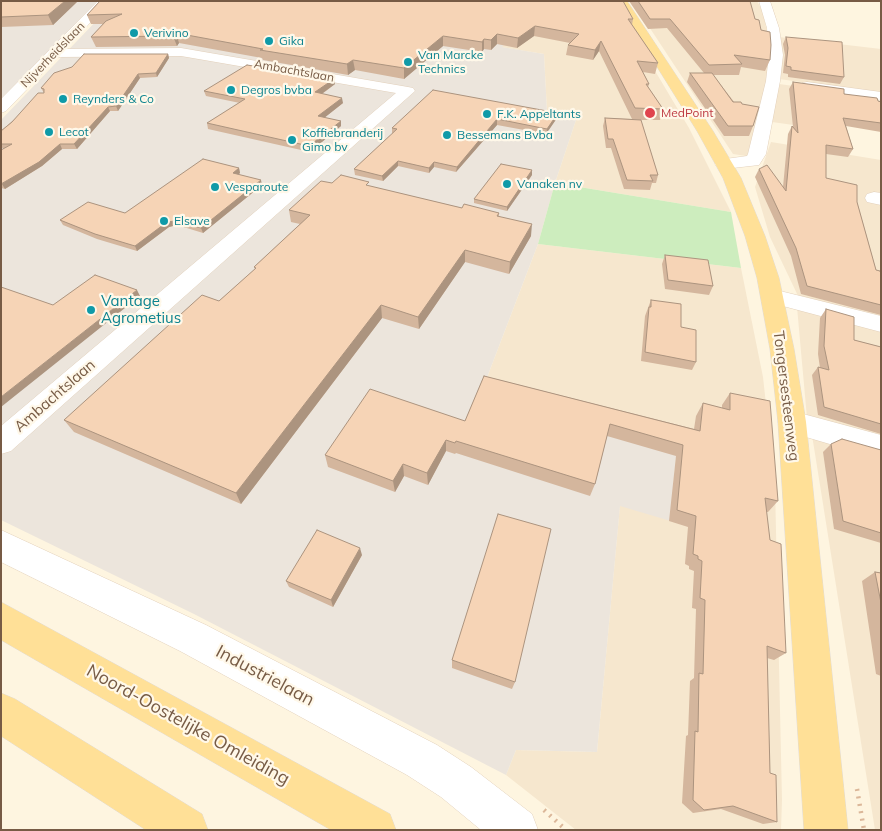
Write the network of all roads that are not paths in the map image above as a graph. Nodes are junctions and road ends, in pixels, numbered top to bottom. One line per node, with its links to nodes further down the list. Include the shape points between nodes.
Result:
1 (106, 1): 4 (street, Nijverheidslaan)
2 (620, 1): 8 (main road, Tongersesteenweg)
3 (764, 1): 5 (street, via 773,28)
4 (54, 53): 7 (street, Nijverheidslaan); 9 (street, Ambachtslaan, via 181,52 408,91)
5 (783, 82): 6 (street); 8 (street, via 753,161)
6 (881, 96)
7 (1, 108)
8 (724, 164): 11 (main road, Tongersesteenweg, via 754,236)
9 (313, 172): 10 (street); 14 (street, Ambachtslaan)
10 (332, 177)
11 (772, 296): 12 (street); 13 (main road, Tongersesteenweg)
12 (881, 324)
13 (792, 422): 15 (street); 22 (main road, Tongersesteenweg)
14 (1, 442)
15 (881, 447)
16 (1, 544): 21 (street, Industrielaan, via 193,638 422,760 456,782)
17 (1, 620): 20 (main road, Noord-Oostelijke Omleiding)
18 (1, 713): 19 (main road)
19 (186, 830)
20 (374, 830)
21 (516, 830)
22 (826, 830)

